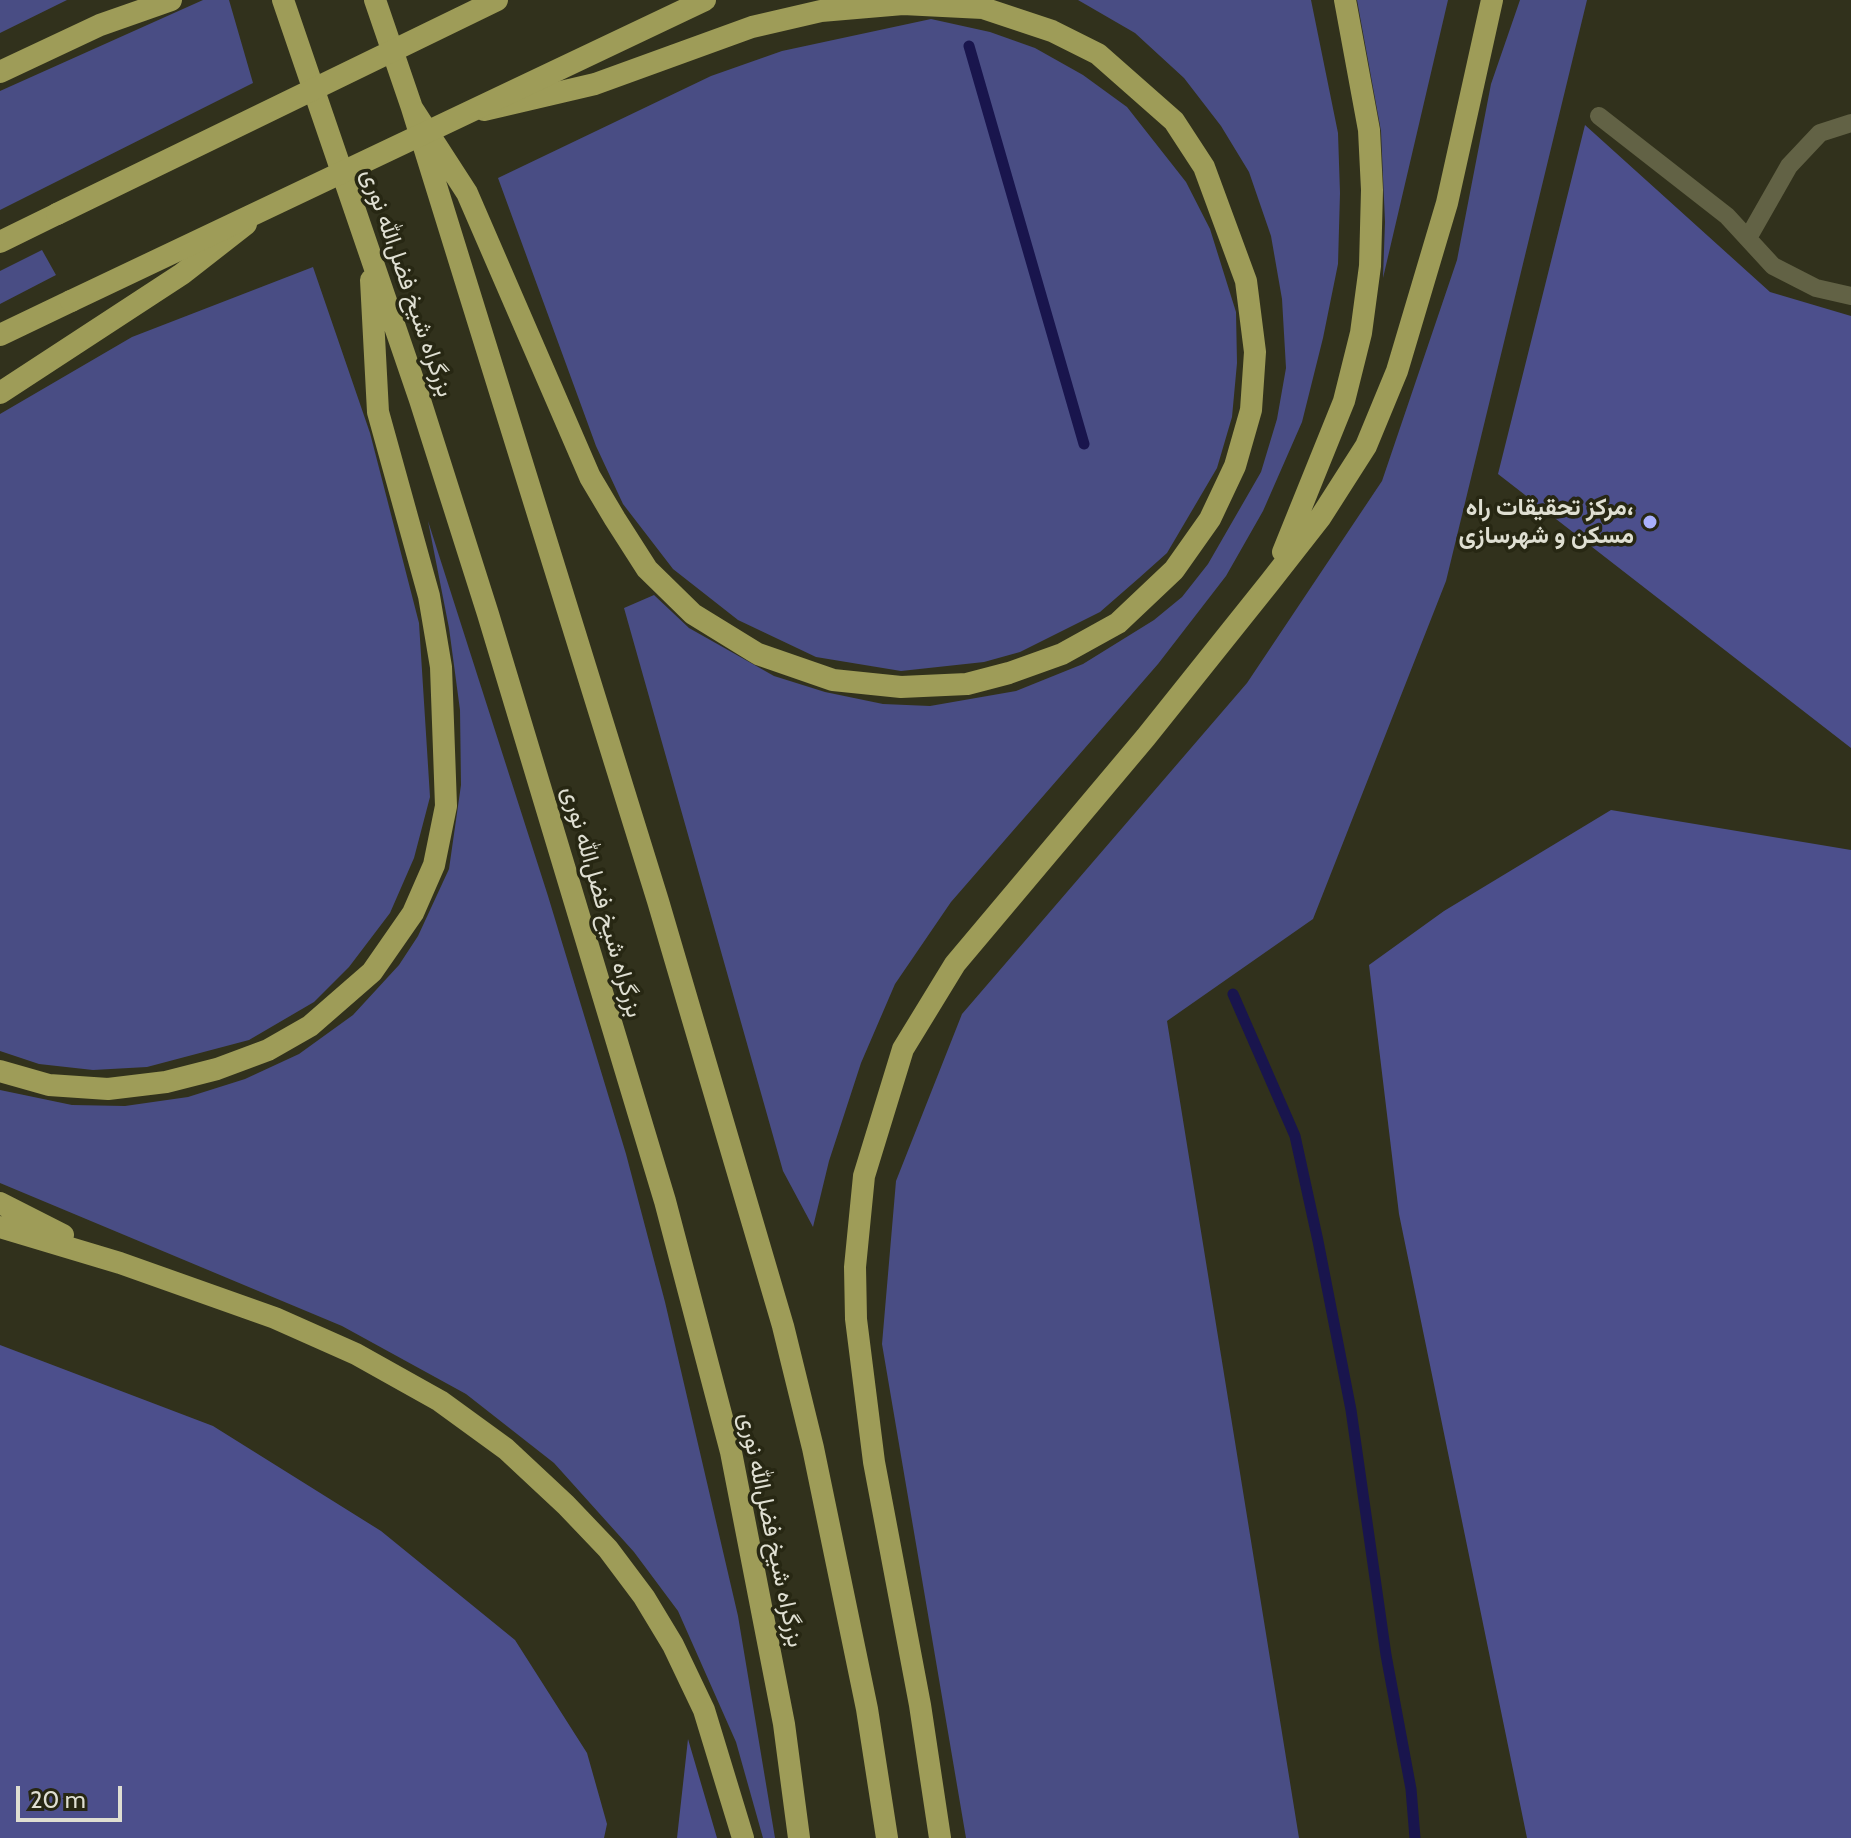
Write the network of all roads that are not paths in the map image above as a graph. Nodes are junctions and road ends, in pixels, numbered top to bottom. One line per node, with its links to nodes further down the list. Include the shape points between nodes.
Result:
1 (171, 0): 8 (highway, via 100,25)
2 (283, 0): 16 (highway, بزرگراه شیخ فضل‌الله نوری)
3 (375, 0): 9 (highway)
4 (497, 0): 15 (highway, bridge)
5 (705, 0): 10 (highway, bridge)
6 (1345, 0): 20 (highway, via 1369,130 1370,266 1344,401)
7 (1492, 0): 20 (highway, via 1447,203 1397,371 1366,446)
8 (0, 72)
9 (412, 108): 10 (highway, via 467,193 590,477 615,519 647,569 693,614 758,654 833,680 901,687 967,684 1009,673 1062,654 1118,623 1174,570 1210,519 1235,466 1251,410 1255,352 1246,281 1204,167 1174,121 1098,54 1052,31 983,8 903,4 821,11 752,27 595,84); 27 (highway, via 783,1326 860,1678)
10 (471, 113): 13 (highway, bridge)
11 (1599, 116): 14 (lane)
12 (1851, 123): 14 (lane, via 1820,133 1789,166)
13 (271, 204): 18 (highway, bridge); 19 (highway, via 182,274)
14 (1748, 238): 17 (lane, via 1773,266 1816,288)
15 (0, 242)
16 (370, 255): 21 (highway, via 378,412 429,596 441,667 446,806 434,865 413,913 372,972 310,1026 243,1060 166,1082 108,1089 49,1085); 26 (highway, بزرگراه شیخ فضل‌الله نوری, via 488,614 665,1201 731,1452 784,1724)
17 (1851, 296)
18 (0, 335)
19 (0, 393)
20 (1270, 582): 28 (highway, via 955,964 903,1049 864,1176 856,1319 874,1462)
21 (0, 1071)
22 (0, 1203): 24 (highway)
23 (0, 1227): 24 (highway)
24 (120, 1263): 25 (highway, via 275,1318 356,1354 440,1401 506,1449 608,1549 644,1597 704,1710)
25 (743, 1838)
26 (799, 1838)
27 (887, 1838)
28 (940, 1838)

